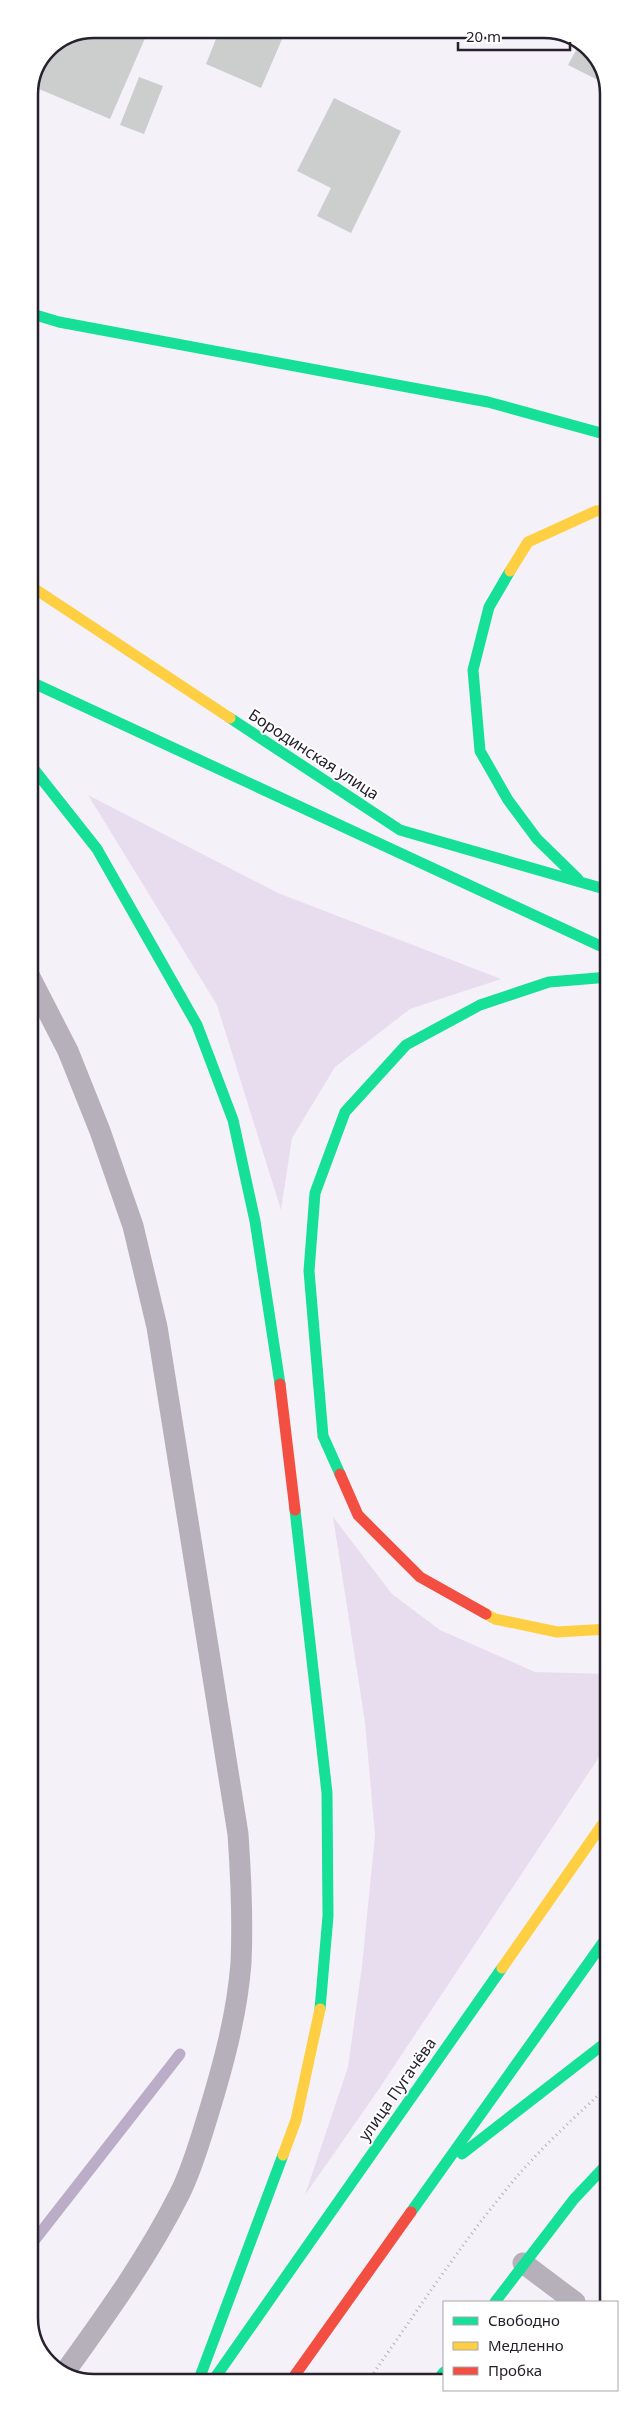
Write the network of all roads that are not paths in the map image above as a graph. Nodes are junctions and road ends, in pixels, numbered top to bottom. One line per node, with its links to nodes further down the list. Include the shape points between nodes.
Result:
1 (37, 315): 2 (main road, via 488,402)
2 (600, 433)
3 (600, 511): 7 (main road, via 528,542 489,607 473,670 480,751 508,800 538,839)
4 (37, 591): 7 (main road, Бородинская улица, via 400,830)
5 (37, 686): 9 (main road)
6 (37, 773): 22 (main road, via 97,849 197,1025 233,1120 255,1221 286,1426 327,1794 328,1916 317,2026 296,2120)
7 (580, 882): 8 (main road, Бородинская улица)
8 (600, 888)
9 (600, 946)
10 (600, 978): 12 (main road, via 549,982 480,1006 406,1045 345,1112 315,1193 309,1271 323,1436 358,1515 420,1576 494,1619 557,1632)
11 (37, 991): 21 (lane, via 68,1051 100,1131 133,1226 157,1327 238,1834 242,1900 235,2013 201,2137 180,2193 143,2258)
12 (600, 1630)
13 (600, 1828): 23 (main road, улица Пугачёва)
14 (600, 1947): 16 (main road)
15 (600, 2047): 16 (main road)
16 (439, 2172): 24 (main road)
17 (600, 2172): 18 (main road)
18 (523, 2263): 19 (main road); 20 (lane)
19 (496, 2301)
20 (574, 2301)
21 (68, 2367)
22 (201, 2373)
23 (218, 2373)
24 (296, 2373)

